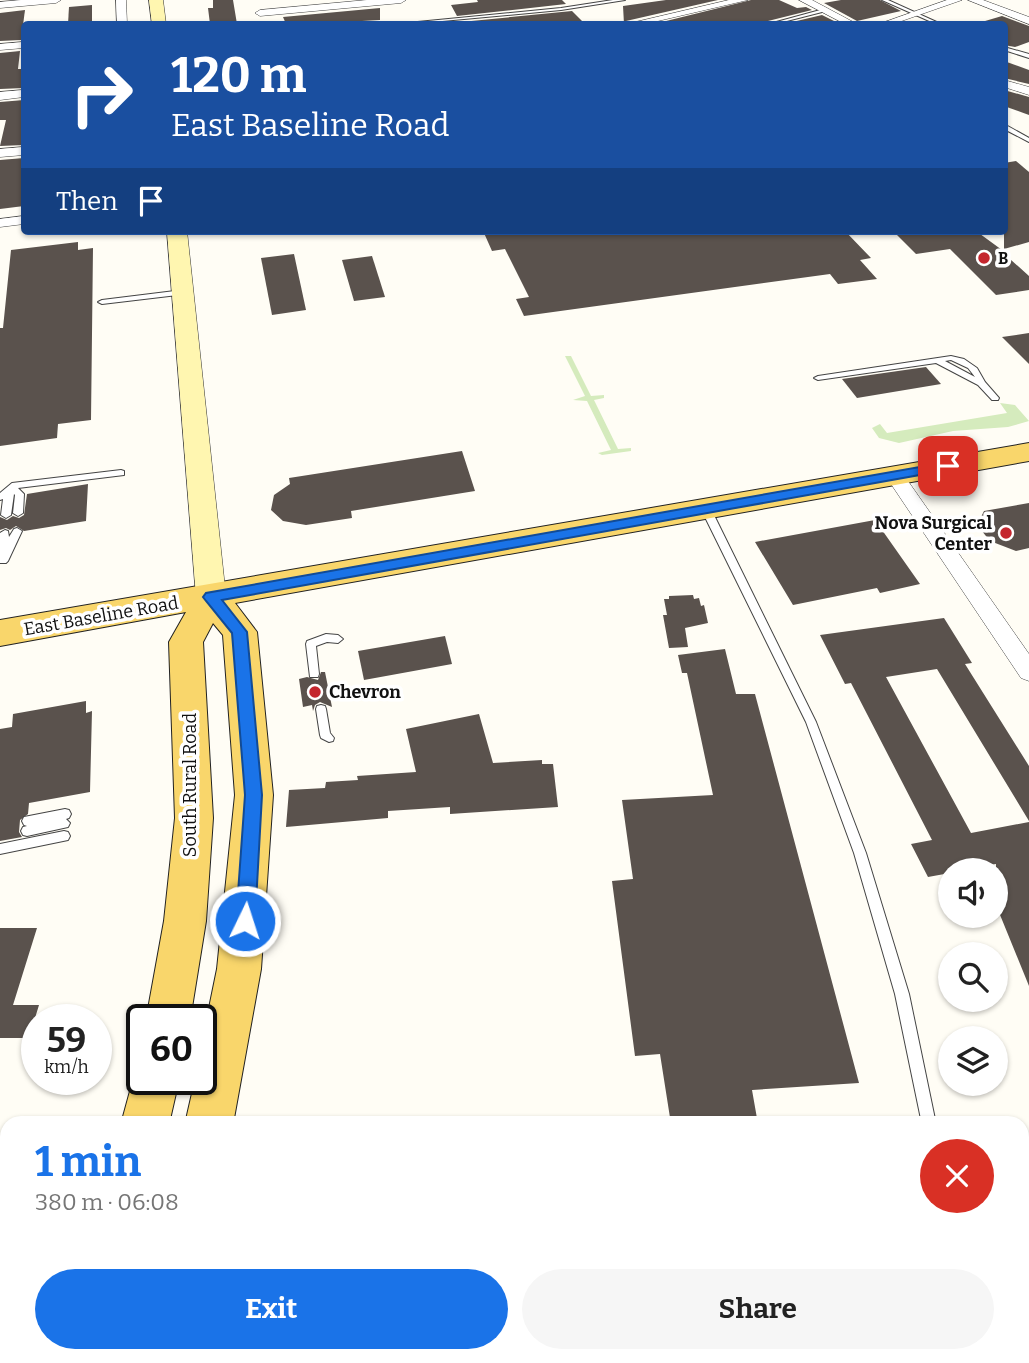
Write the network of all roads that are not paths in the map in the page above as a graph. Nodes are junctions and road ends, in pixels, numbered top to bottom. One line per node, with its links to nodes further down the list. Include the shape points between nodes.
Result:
1 (56, 0): 12 (street)
2 (121, 0): 16 (street)
3 (156, 0): 17 (main road)
4 (257, 0): 14 (street)
5 (401, 0): 14 (street)
6 (623, 0): 19 (lane)
7 (743, 0): 20 (street)
8 (804, 0): 13 (street)
9 (884, 0): 15 (lane)
10 (957, 0): 15 (street)
11 (973, 0): 25 (street)
12 (0, 5)
13 (824, 10): 21 (lane); 22 (street)
14 (260, 13): 18 (street)
15 (914, 14): 23 (street); 24 (lane)
16 (122, 21)
17 (159, 21)
18 (263, 21)
19 (431, 21)
20 (646, 21)
21 (782, 21)
22 (846, 21)
23 (893, 21)
24 (932, 21)
25 (1029, 21)
26 (21, 45): 27 (street)
27 (0, 47)
28 (1008, 49): 29 (lane)
29 (1029, 56)
30 (1008, 84): 31 (street)
31 (1029, 91)
32 (21, 94): 33 (street)
33 (0, 96)
34 (1008, 128): 35 (lane)
35 (1029, 140)
36 (21, 151): 37 (street)
37 (0, 153)
38 (21, 220): 39 (street)
39 (0, 223)
40 (177, 235): 41 (main road)
41 (183, 292): 42 (lane); 56 (main road)
42 (102, 302)
43 (818, 378): 44 (lane, via 937,360 981,383)
44 (995, 398)
45 (1029, 452): 47 (main road, East Baseline Road)
46 (121, 473): 48 (lane, via 22,482)
47 (894, 475): 50 (main road, East Baseline Road); 59 (street)
48 (11, 489): 49 (lane); 51 (lane, via 20,494); 52 (lane)
49 (0, 496)
50 (706, 509): 56 (main road, East Baseline Road); 71 (lane, via 811,722 856,841 902,994)
51 (18, 513)
52 (6, 515)
53 (17, 531): 55 (lane)
54 (5, 533): 55 (lane)
55 (2, 558)
56 (211, 597): 57 (main road, East Baseline Road); 67 (main road, South Rural Road, via 186,642 194,818 185,921); 70 (main road, via 240,632 254,795 239,969)
57 (0, 633)
58 (338, 639): 60 (lane, via 311,644)
59 (1029, 672)
60 (314, 674)
61 (321, 709): 62 (lane)
62 (329, 738)
63 (65, 818): 64 (lane)
64 (27, 826)
65 (64, 836): 66 (lane)
66 (0, 849)
67 (171, 1004)
68 (152, 1095): 69 (main road)
69 (147, 1116)
70 (211, 1116)
71 (927, 1116)

